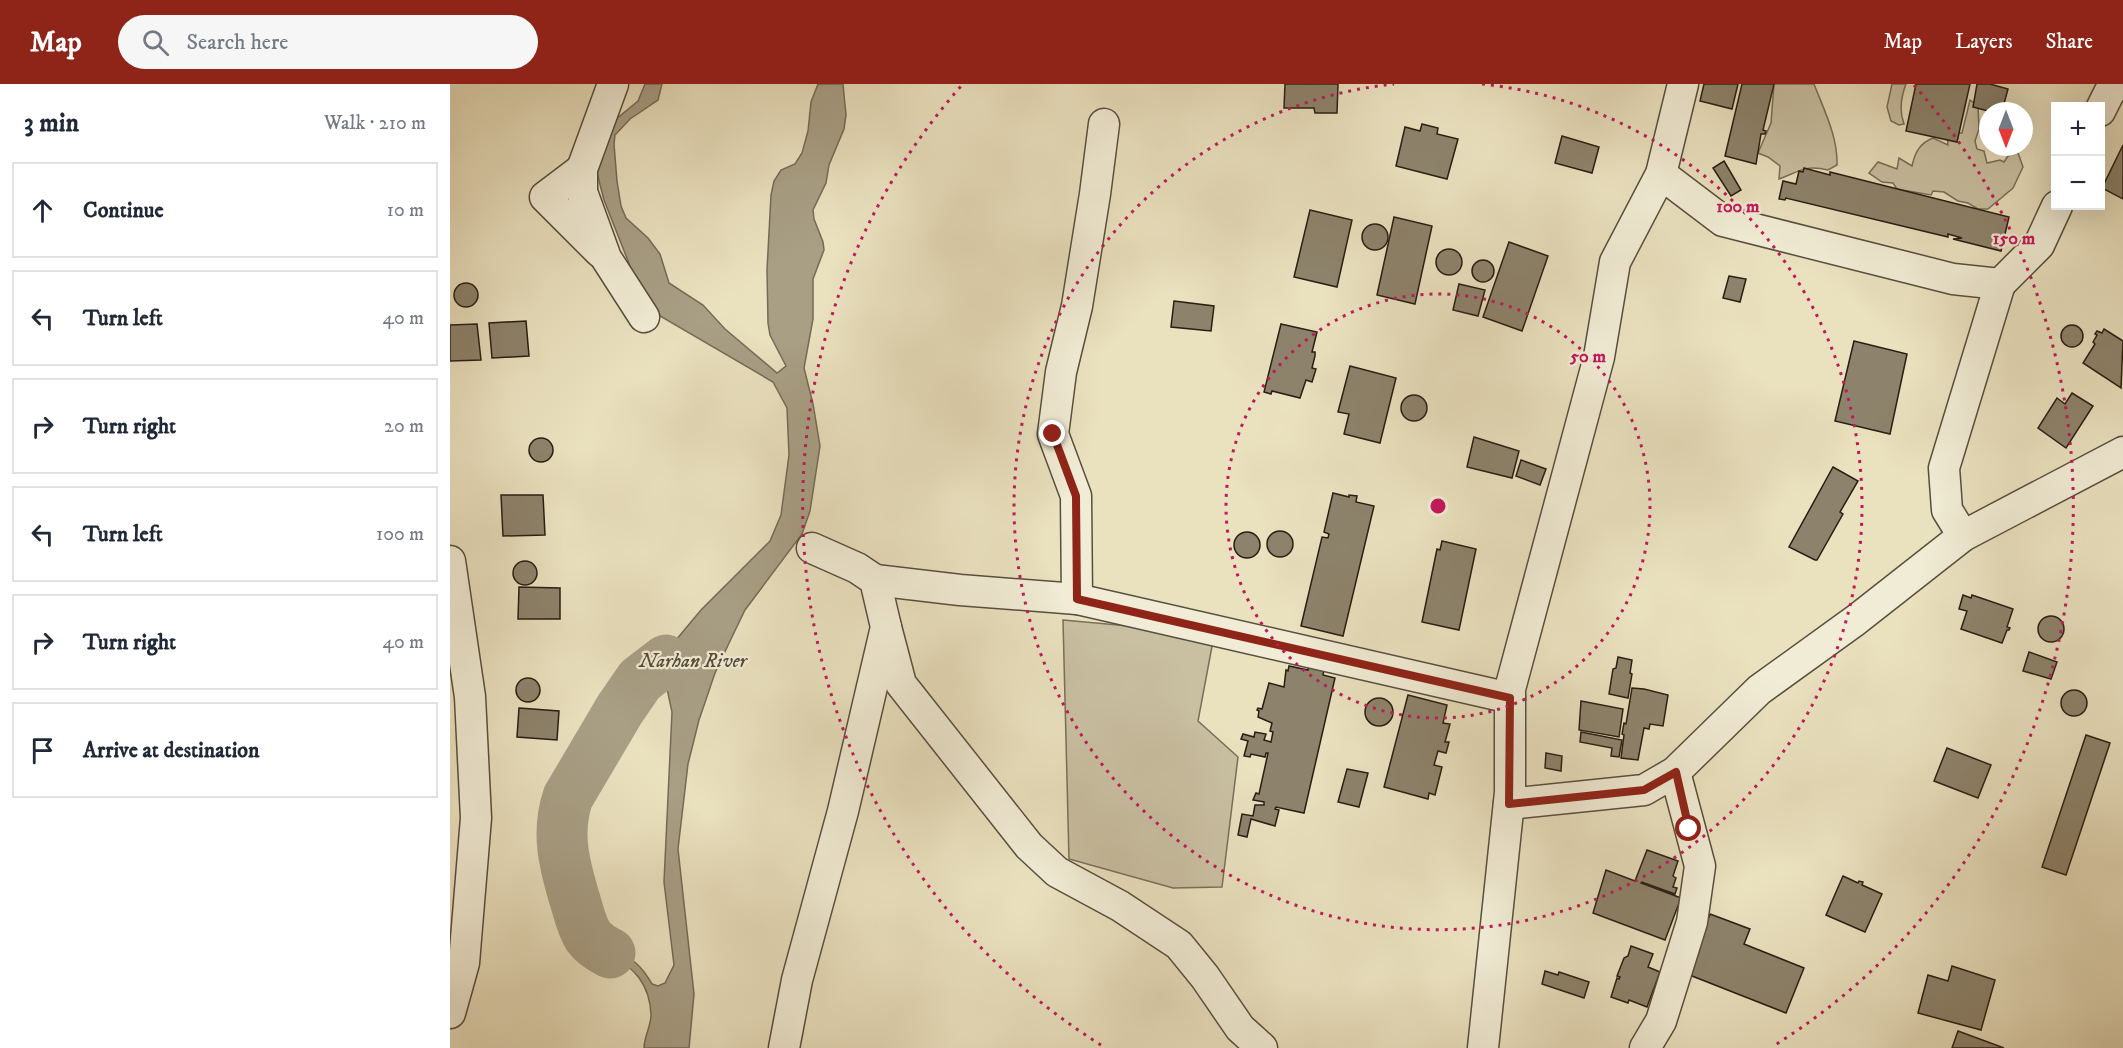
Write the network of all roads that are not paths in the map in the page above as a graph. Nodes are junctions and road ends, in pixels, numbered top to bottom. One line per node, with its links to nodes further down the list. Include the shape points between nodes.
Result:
1 (613, 84): 9 (street, via 582,169 582,192 606,258)
2 (1683, 84): 6 (street)
3 (2117, 84): 4 (street)
4 (2104, 102)
5 (1104, 124): 15 (street, via 1053,434 1076,496)
6 (1661, 174): 8 (street, via 1723,221 1953,279); 17 (street, via 1615,262 1599,357)
7 (2055, 210): 8 (street, via 2039,245)
8 (2000, 284): 11 (street, via 1944,468 1947,510)
9 (644, 317)
10 (2123, 452): 11 (street)
11 (1963, 536): 18 (street, via 1759,690)
12 (812, 548): 14 (street)
13 (450, 561): 20 (street, via 470,697 476,818 464,963)
14 (875, 580): 15 (street); 16 (street)
15 (1077, 599): 17 (street)
16 (886, 627): 21 (street, via 843,811 797,980); 22 (street, via 901,684 1029,846 1057,872 1120,906 1179,945 1240,1028)
17 (1510, 698): 19 (street)
18 (1676, 772): 19 (street, via 1644,790); 24 (street, via 1700,866 1692,922 1661,1021)
19 (1509, 804): 23 (street)
20 (450, 1013)
21 (784, 1048)
22 (1262, 1048)
23 (1483, 1048)
24 (1645, 1048)

